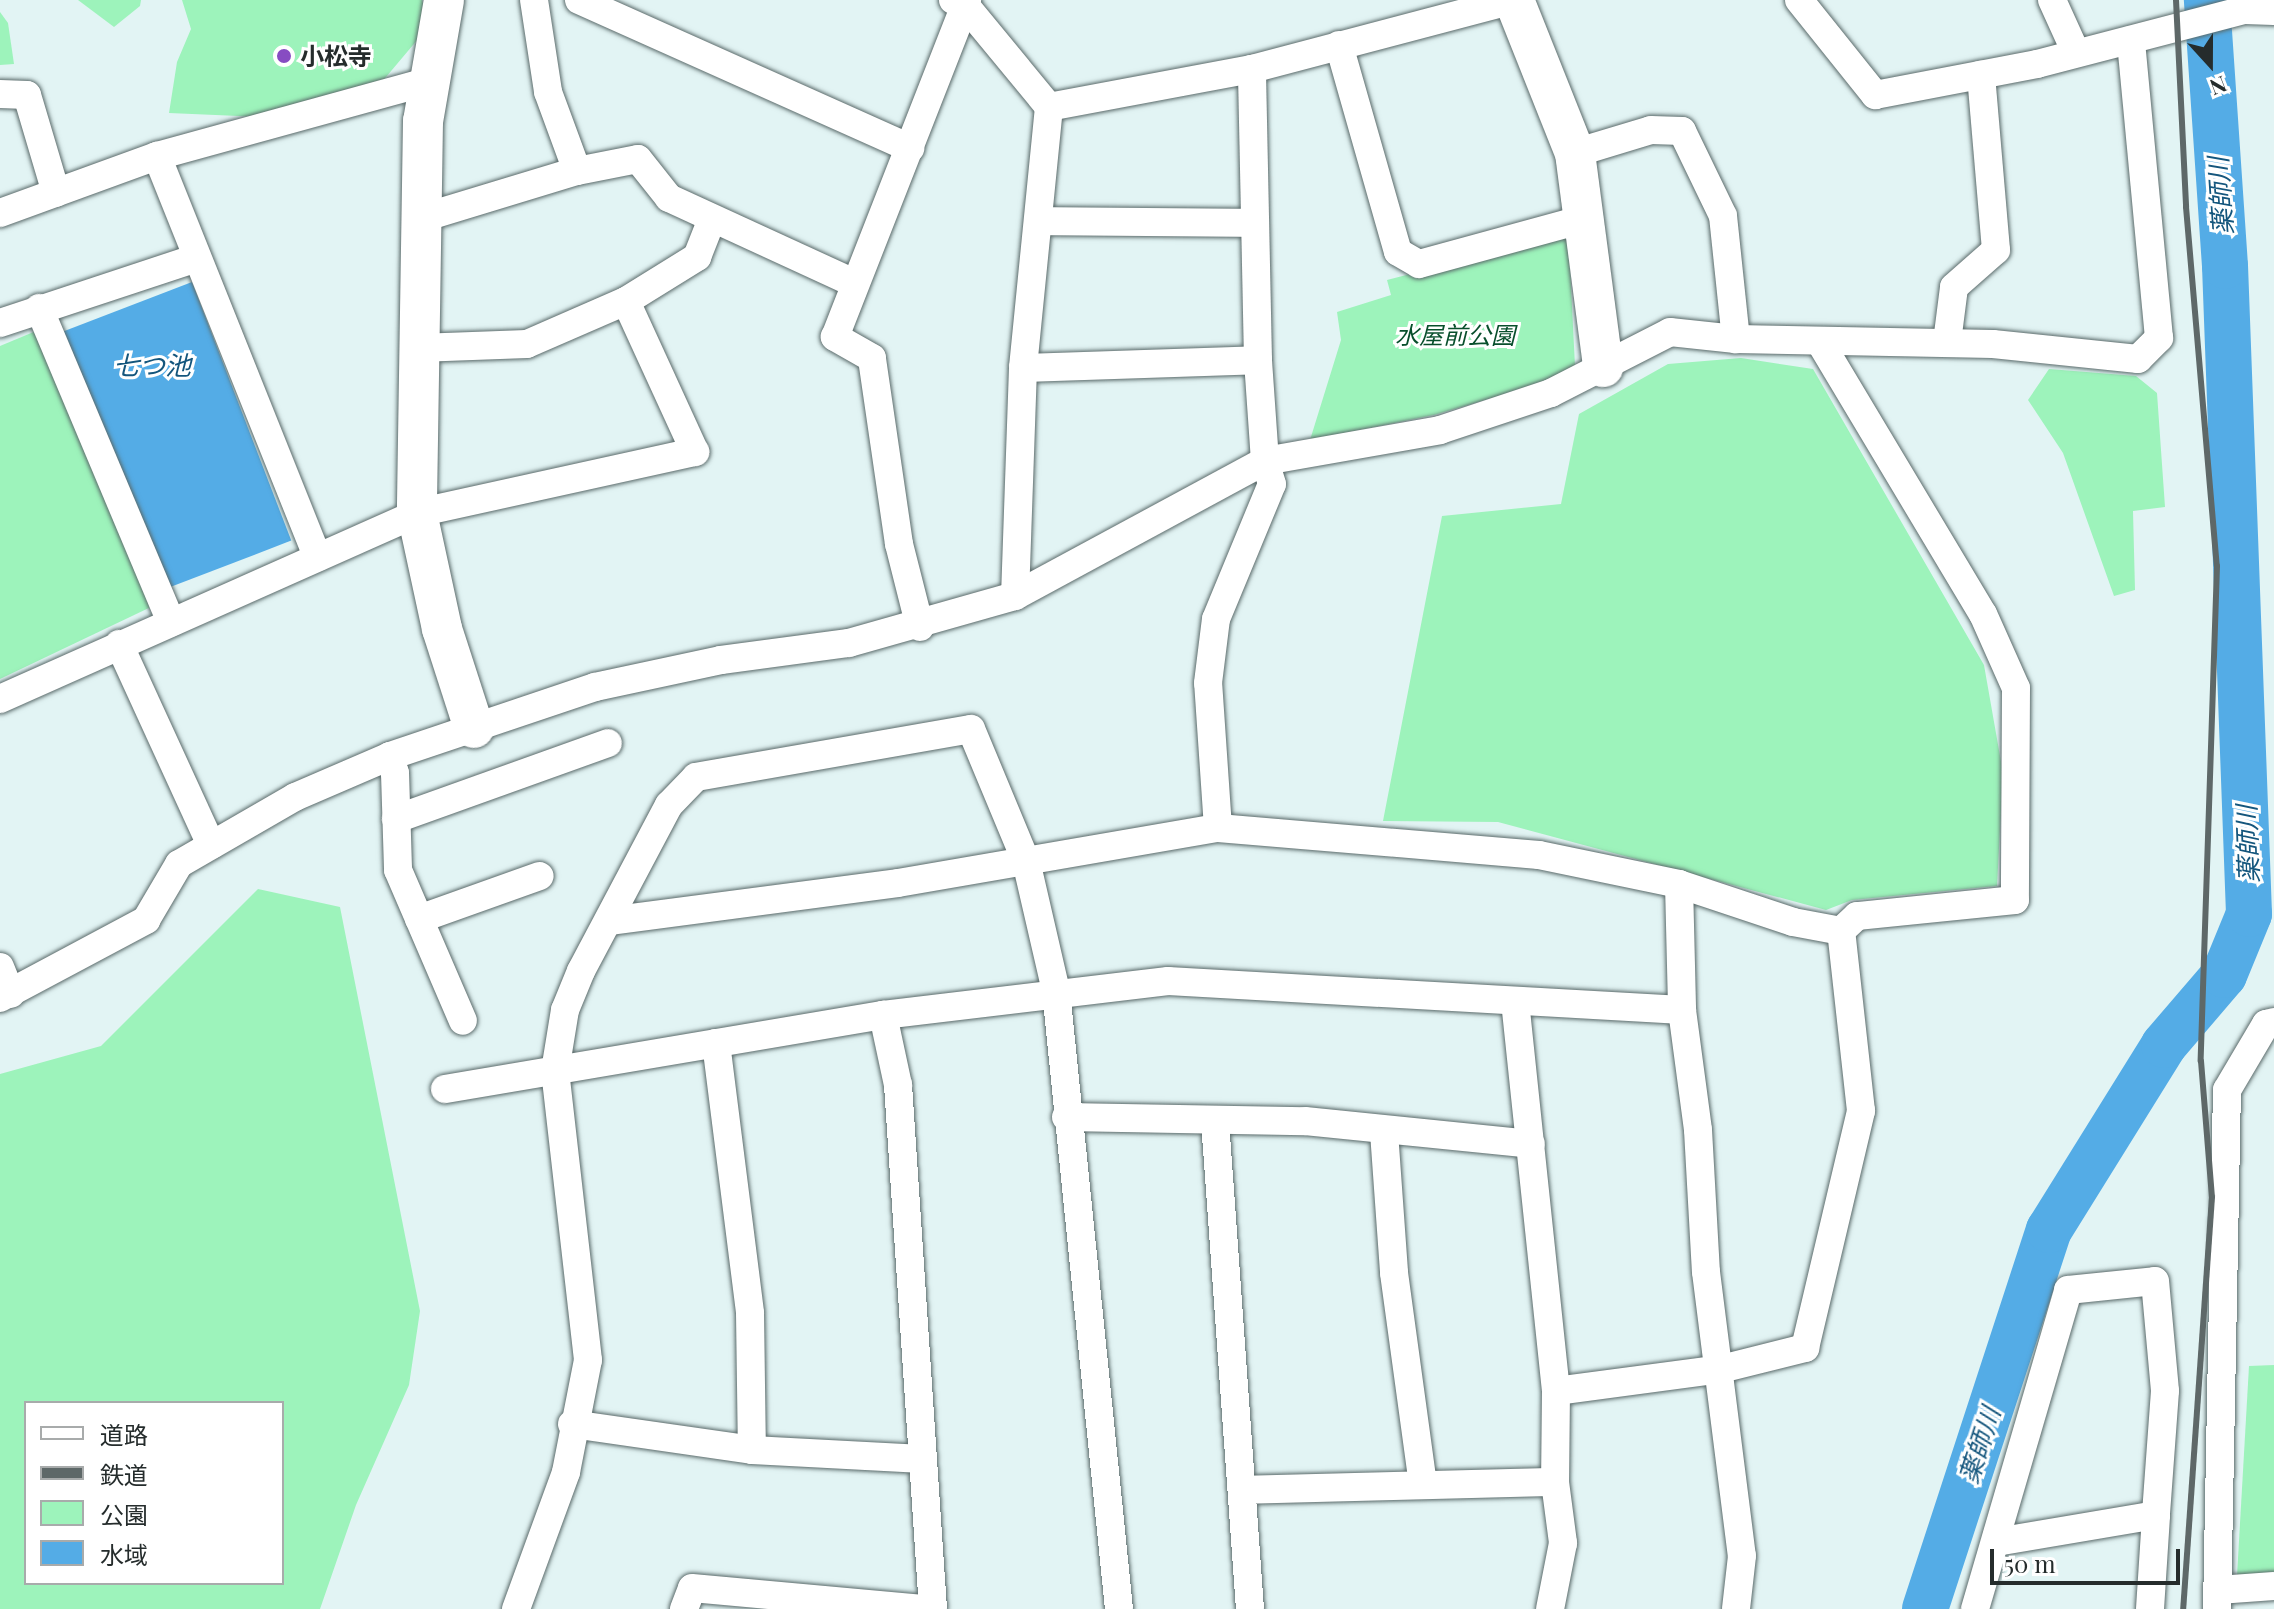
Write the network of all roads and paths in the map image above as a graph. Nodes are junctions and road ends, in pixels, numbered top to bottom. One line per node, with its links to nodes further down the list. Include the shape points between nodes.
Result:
1 (444, 0): 14 (street)
2 (534, 0): 20 (street, via 548,92)
3 (579, 0): 17 (street)
4 (1514, 0): 10 (street); 18 (street)
5 (1799, 0): 13 (street, via 1875,95)
6 (2052, 0): 11 (street)
7 (962, 2): 16 (street); 17 (street)
8 (2274, 11): 9 (street, via 2245,10)
9 (2131, 40): 11 (street); 35 (street, via 2159,338 2138,359)
10 (1339, 45): 12 (street); 24 (street, via 1398,252 1419,264)
11 (2076, 53): 13 (street)
12 (1252, 69): 16 (street); 27 (street)
13 (1981, 75): 35 (street, via 1996,250 1954,287)
14 (429, 81): 19 (street); 23 (street)
15 (0, 94): 21 (street, via 27,95)
16 (1049, 107): 26 (street)
17 (910, 148): 29 (street)
18 (1575, 153): 24 (street); 33 (street, via 1651,130 1682,131 1723,216)
19 (157, 156): 21 (street); 28 (street)
20 (577, 171): 23 (street); 25 (street, via 638,159 669,198)
21 (56, 193): 22 (street)
22 (0, 213)
23 (422, 218): 36 (street)
24 (1587, 218): 38 (street)
25 (712, 219): 29 (street); 30 (street, via 697,257)
26 (1038, 221): 27 (street); 39 (street)
27 (1254, 223): 37 (street)
28 (197, 258): 31 (street); 42 (street)
29 (852, 282): 45 (street, via 835,337 872,358 899,544)
30 (626, 301): 36 (street, via 527,344); 41 (street, via 695,452)
31 (39, 308): 32 (street); 44 (street)
32 (0, 323)
33 (1736, 339): 34 (street); 38 (street, via 1670,332)
34 (1820, 342): 35 (street); 59 (street, via 1983,614 2016,688 2015,900 1857,916)
35 (1947, 342)
36 (418, 348): 41 (street)
37 (1258, 360): 39 (street); 40 (street)
38 (1603, 367): 40 (street, via 1551,393 1440,430)
39 (1023, 368): 43 (street)
40 (1265, 461): 43 (street); 52 (street, via 1272,484 1216,619 1208,683)
41 (417, 513): 42 (street); 48 (street, via 442,629)
42 (317, 557): 44 (street)
43 (1015, 596): 45 (street)
44 (171, 622): 46 (street)
45 (920, 627): 48 (street, via 595,687)
46 (119, 644): 47 (street); 53 (street)
47 (0, 699)
48 (474, 728): 50 (street)
49 (608, 743): 51 (street)
50 (390, 756): 51 (street); 53 (street, via 295,797)
51 (396, 819): 57 (street, via 398,870)
52 (1218, 828): 54 (street); 56 (street, via 1539,855)
53 (211, 845): 62 (street, via 179,864 146,920)
54 (1026, 861): 58 (street); 58 (street, via 971,729 696,777 669,805); 61 (street)
55 (540, 876): 57 (street)
56 (1679, 884): 59 (street, via 1793,922); 64 (street)
57 (419, 919): 66 (street)
58 (609, 921): 69 (street, via 565,1010)
59 (1841, 931): 75 (street, via 1861,1111 1805,1348)
60 (0, 967): 62 (street)
61 (1056, 991): 63 (street, via 1168,981); 65 (street); 71 (street)
62 (6, 996)
63 (1515, 1001): 64 (street); 74 (street)
64 (1682, 1010): 75 (street, via 1698,1130 1706,1272)
65 (883, 1015): 68 (street); 79 (street, via 898,1085)
66 (463, 1021)
67 (2274, 1022): 86 (street, via 2266,1024 2227,1090)
68 (716, 1043): 69 (street); 78 (street, via 750,1313)
69 (555, 1071): 70 (street); 77 (street, via 588,1360)
70 (445, 1089)
71 (1066, 1117): 72 (street); 91 (street)
72 (1215, 1121): 73 (street, via 1305,1121); 82 (street)
73 (1384, 1132): 74 (street); 81 (street, via 1394,1273)
74 (1531, 1144): 76 (street)
75 (1721, 1369): 76 (street); 94 (street, via 1742,1556)
76 (1556, 1391): 80 (street)
77 (572, 1424): 78 (street); 87 (street, via 566,1472)
78 (752, 1450): 79 (street)
79 (923, 1459): 90 (street)
80 (1555, 1482): 81 (street); 93 (street, via 1563,1543)
81 (1423, 1485): 82 (street)
82 (1242, 1490): 92 (street)
83 (2156, 1515): 84 (street); 84 (street, via 2165,1391 2155,1281 2068,1290); 96 (street)
84 (1996, 1542): 95 (street)
85 (2274, 1586): 86 (street)
86 (2217, 1600)
87 (516, 1609)
88 (684, 1609): 89 (street, via 692,1588)
89 (923, 1609)
90 (933, 1609)
91 (1119, 1609)
92 (1250, 1609)
93 (1550, 1609)
94 (1736, 1609)
95 (1975, 1609)
96 (2150, 1609)

